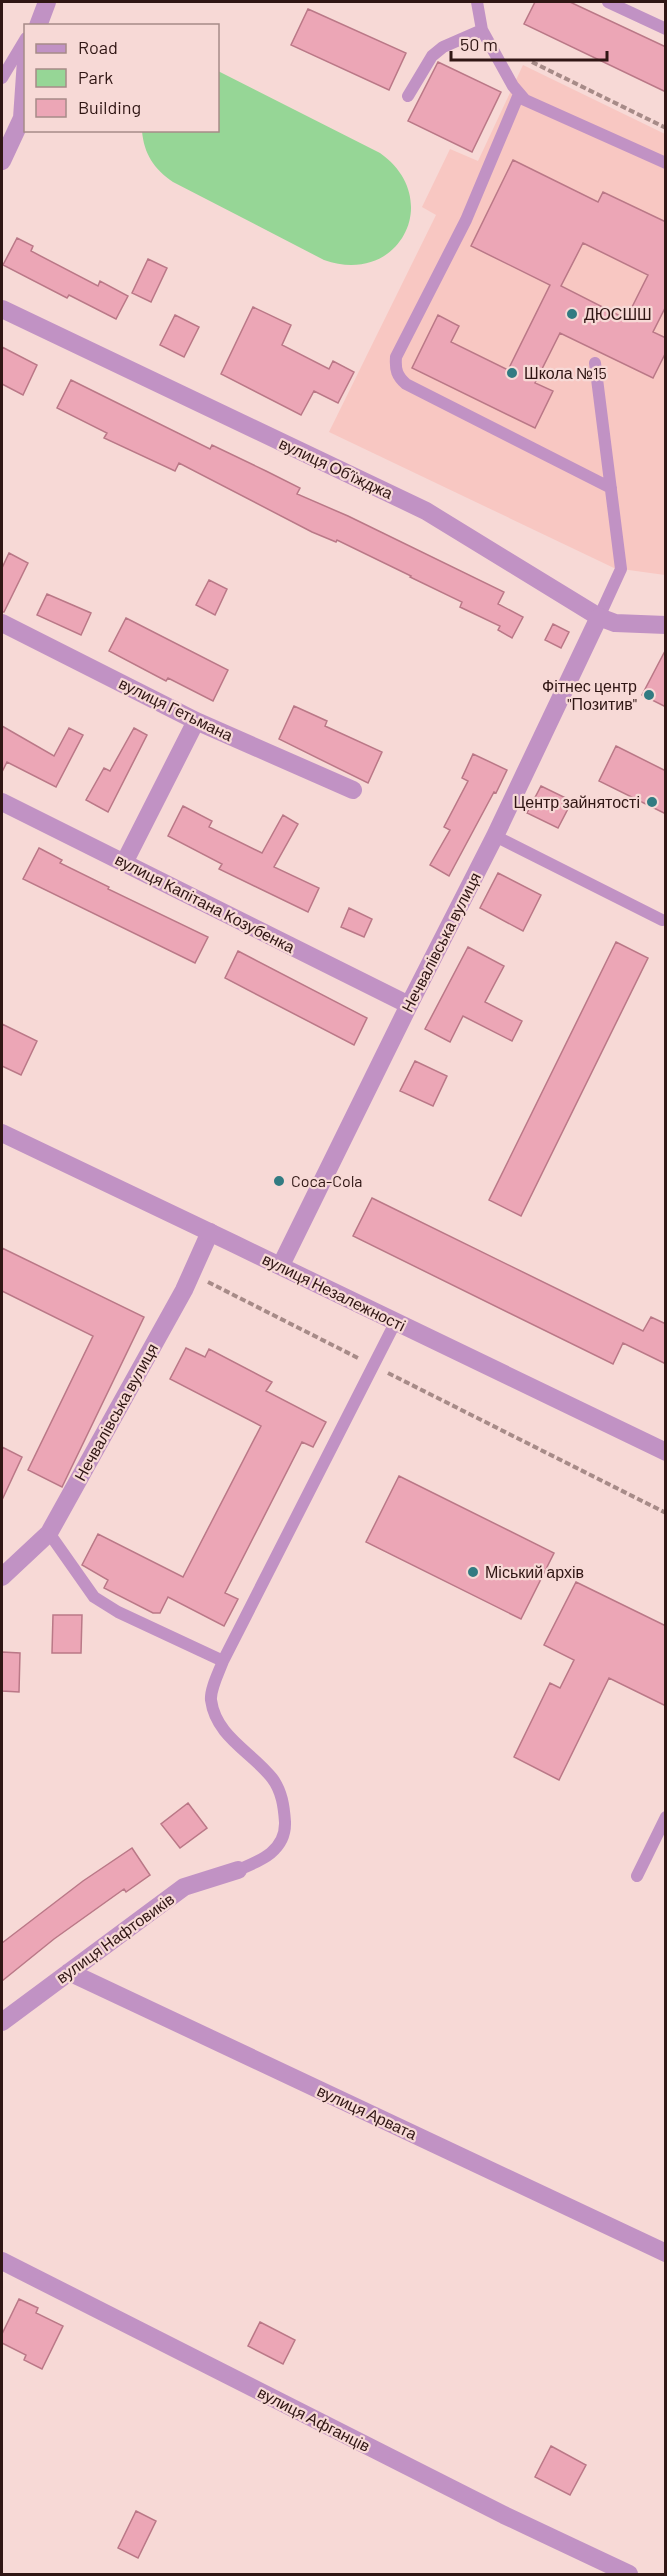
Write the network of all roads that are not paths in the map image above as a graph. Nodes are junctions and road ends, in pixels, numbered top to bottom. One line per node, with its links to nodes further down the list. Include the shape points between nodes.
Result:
1 (477, 2): 7 (lane)
2 (608, 2): 6 (lane)
3 (42, 3): 4 (lane); 5 (street)
4 (34, 24)
5 (38, 24)
6 (666, 29)
7 (482, 30): 11 (lane); 12 (lane, via 432,56)
8 (24, 41): 9 (lane)
9 (2, 78)
10 (24, 89): 13 (street, via 22,118)
11 (519, 94): 14 (lane); 17 (lane, via 466,220 396,357 395,368 406,384)
12 (408, 96)
13 (2, 160)
14 (666, 163)
15 (2, 309): 18 (street, вулиця Обʼїжджа, via 426,511)
16 (595, 363): 17 (lane)
17 (610, 488): 18 (lane, via 621,569)
18 (599, 617): 20 (street, вулиця Обʼїжджа, via 615,623); 24 (street, Нечвалівська вулиця)
19 (2, 623): 21 (street, вулиця Гетьмана)
20 (666, 625)
21 (196, 721): 22 (street, вулиця Гетьмана); 25 (street)
22 (353, 790)
23 (2, 802): 25 (street, вулиця Капітана Козубенка)
24 (495, 836): 26 (lane); 27 (street, Нечвалівська вулиця)
25 (124, 863): 27 (street, вулиця Капітана Козубенка)
26 (662, 920)
27 (409, 1005): 30 (street, Нечвалівська вулиця)
28 (2, 1133): 29 (street, вулиця Незалежності)
29 (210, 1232): 30 (street, вулиця Незалежності); 33 (street, Нечвалівська вулиця, via 184,1290)
30 (281, 1265): 31 (street, вулиця Незалежності)
31 (395, 1323): 32 (street, вулиця Незалежності); 35 (lane)
32 (666, 1452)
33 (49, 1533): 34 (street, Нечвалівська вулиця); 35 (lane, via 94,1597)
34 (2, 1577)
35 (223, 1661): 37 (lane, via 211,1699 221,1729 273,1779 284,1803 285,1829 278,1846 266,1859)
36 (666, 1817): 38 (lane)
37 (237, 1870): 39 (street, вулиця Нафтовиків, via 184,1887)
38 (638, 1876)
39 (69, 1972): 40 (street, вулиця Нафтовиків); 41 (street, вулиця Арвата)
40 (2, 2022)
41 (666, 2253)
42 (2, 2261): 43 (street, вулиця Афганців, via 504,2515)
43 (629, 2574)

